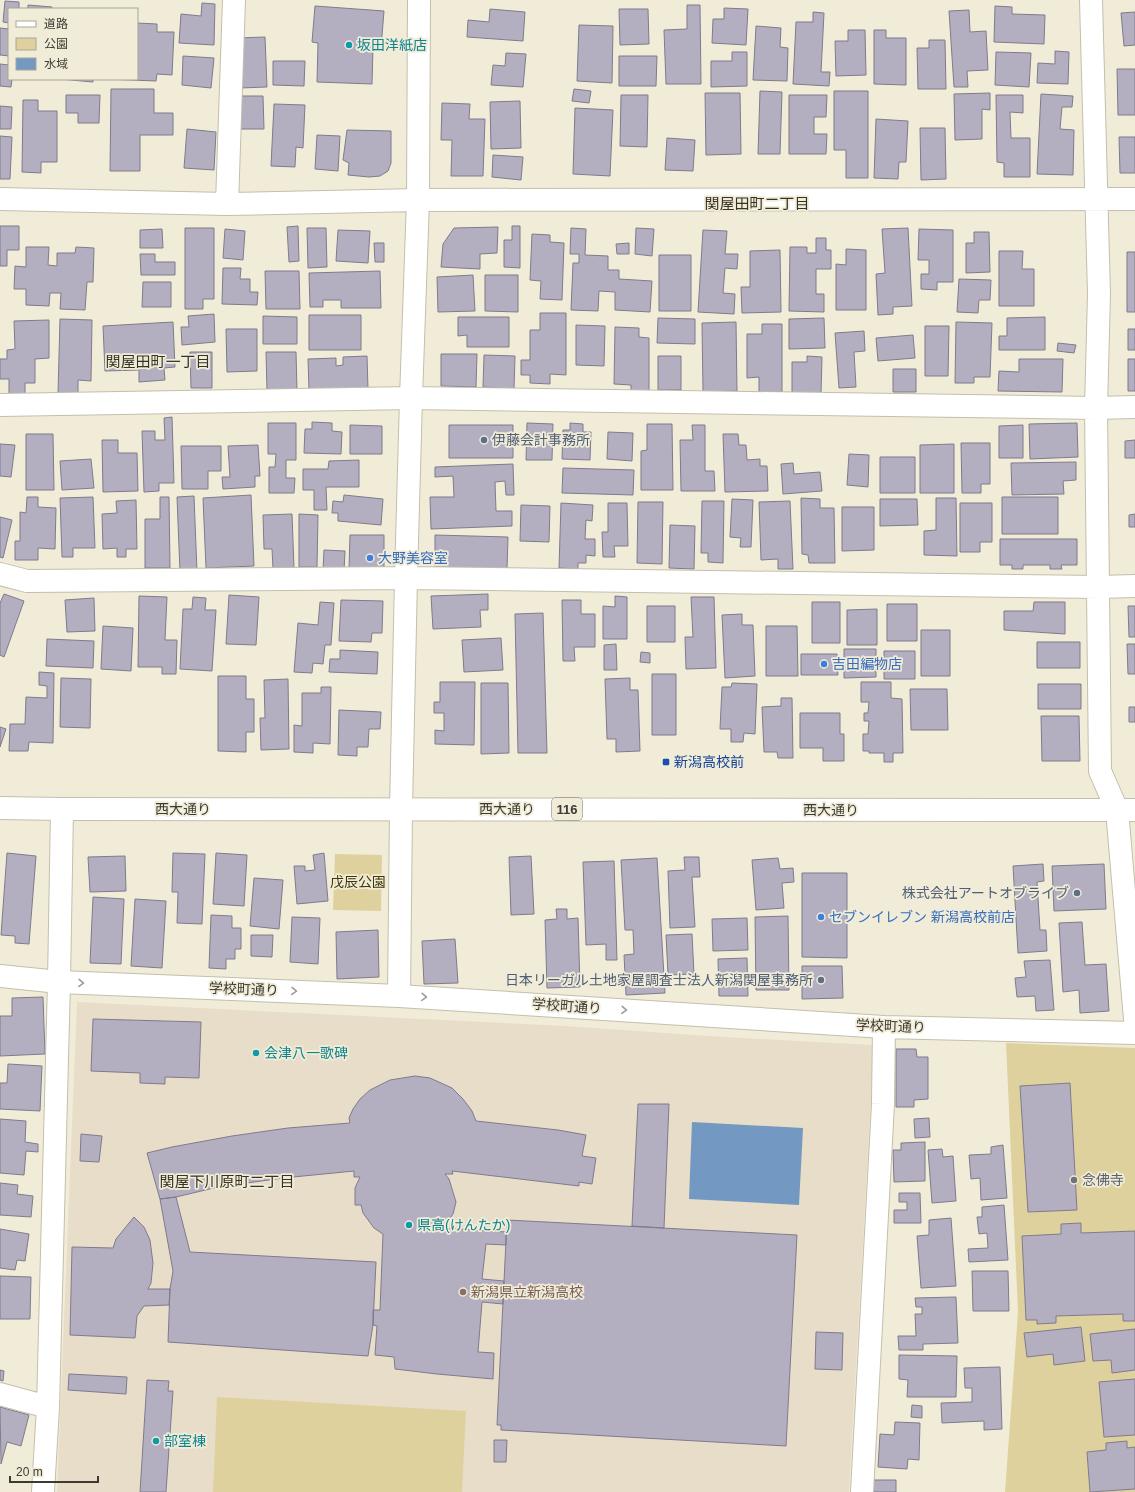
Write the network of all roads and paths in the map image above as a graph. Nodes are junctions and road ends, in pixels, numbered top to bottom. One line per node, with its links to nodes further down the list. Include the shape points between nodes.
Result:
1 (234, 0): 8 (main road)
2 (419, 0): 6 (main road)
3 (1091, 0): 7 (main road)
4 (0, 199): 8 (main road)
5 (1135, 199): 7 (main road)
6 (418, 200): 7 (main road); 8 (main road); 9 (main road)
7 (1097, 200): 12 (main road, via 1099,294)
8 (227, 204)
9 (411, 398): 10 (main road); 12 (main road); 14 (main road)
10 (0, 405)
11 (1135, 407): 12 (main road)
12 (1096, 408): 16 (main road)
13 (0, 574): 14 (main road, via 27,581)
14 (406, 578): 16 (main road); 19 (main road)
15 (1135, 586): 16 (main road)
16 (1099, 587): 20 (main road, via 1100,771)
17 (0, 808): 18 (main road, 西大通り / 116)
18 (62, 809): 19 (main road, 西大通り / 116); 22 (main road)
19 (401, 809): 20 (main road, 西大通り / 116); 23 (main road)
20 (1126, 810): 24 (main road)
21 (0, 976): 22 (main road, 学校町通り)
22 (59, 982): 23 (main road, 学校町通り, one-way to 23); 28 (main road)
23 (400, 996): 25 (main road, 学校町通り, one-way to 25)
24 (1135, 1019)
25 (884, 1027): 26 (main road, 学校町通り); 30 (main road, via 883,1104)
26 (1135, 1033)
27 (0, 1394): 28 (main road)
28 (48, 1407): 29 (main road)
29 (43, 1492)
30 (862, 1492)

